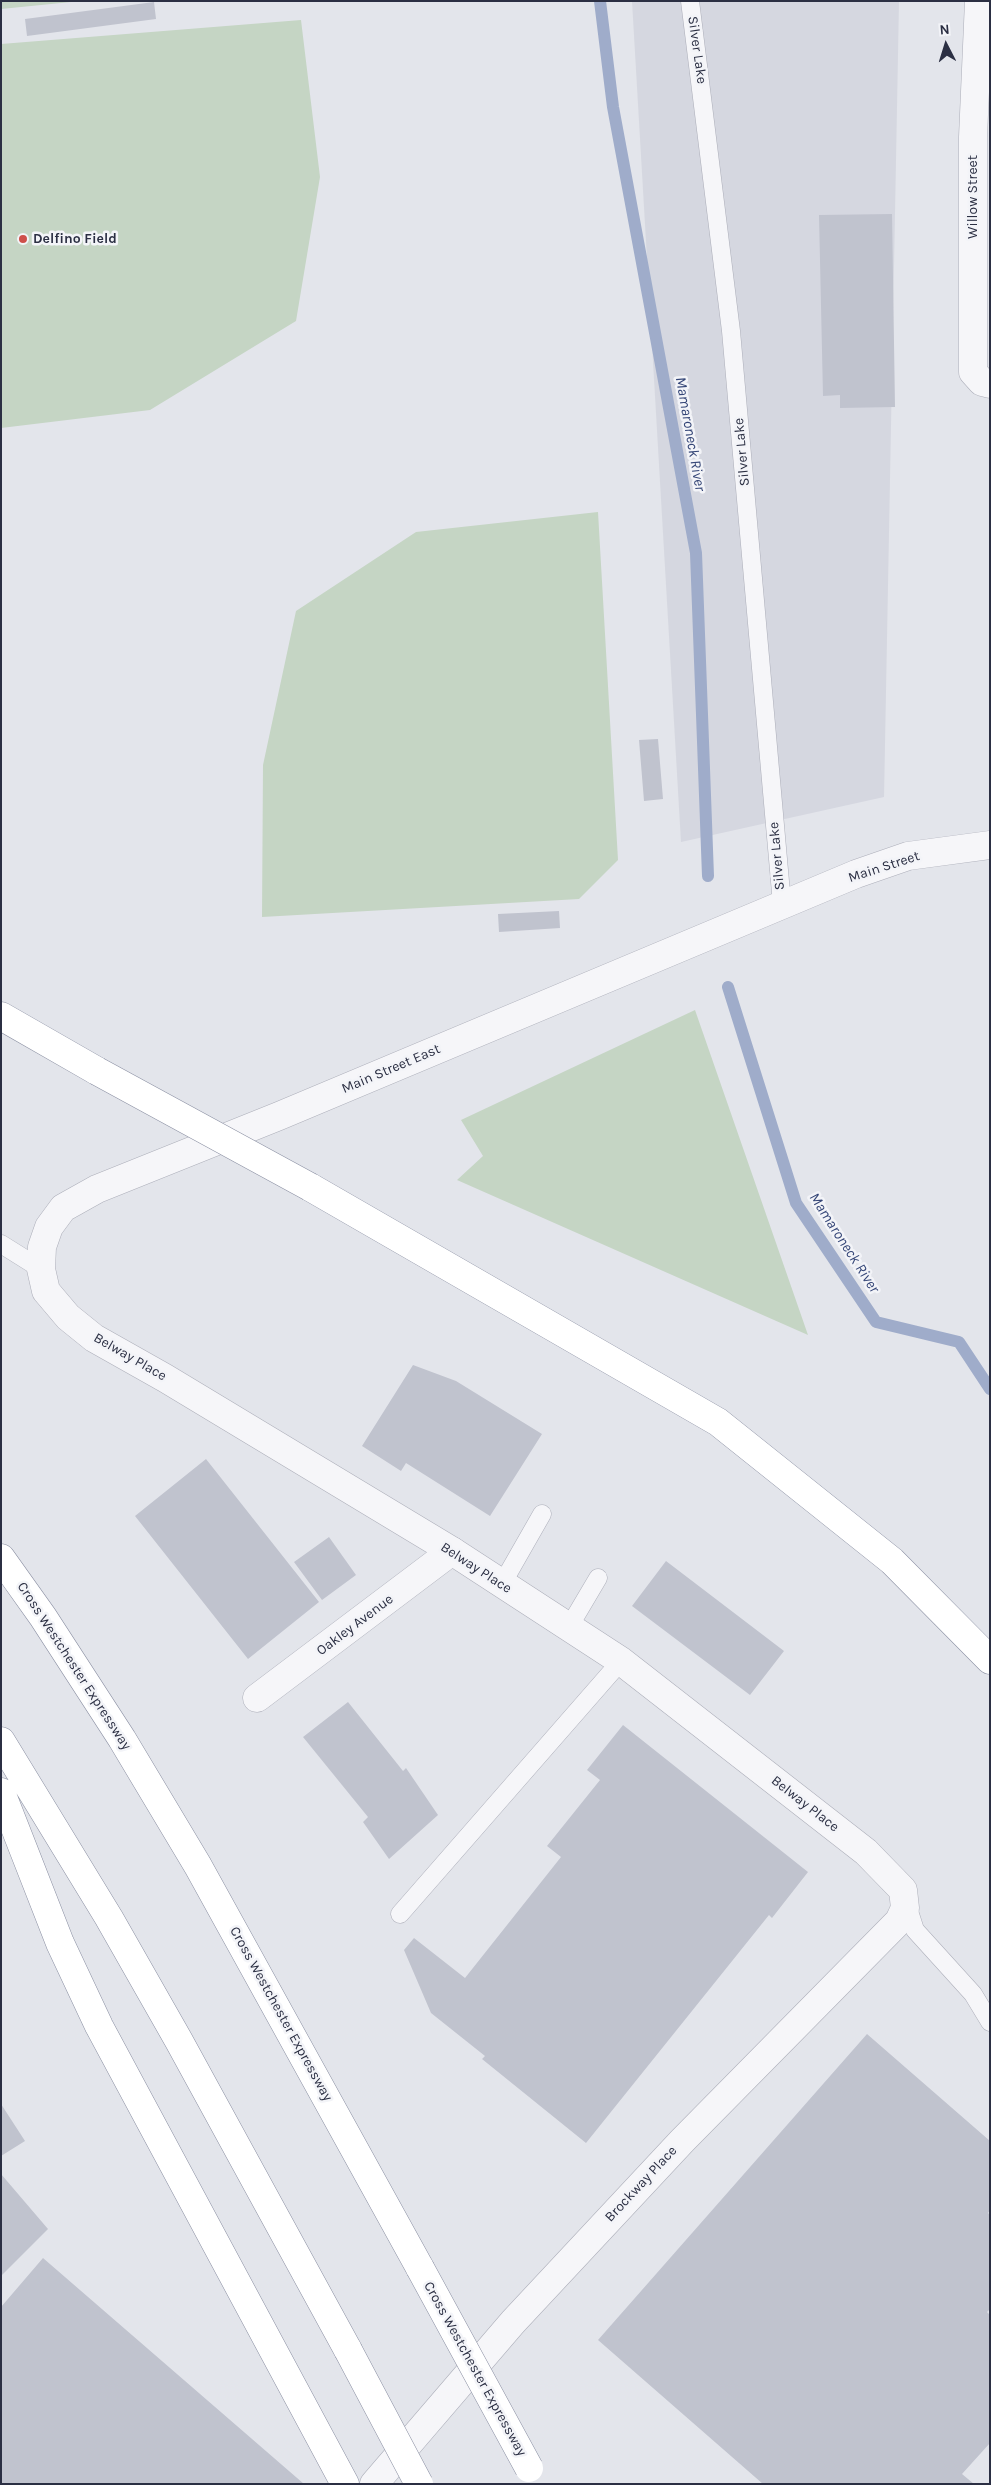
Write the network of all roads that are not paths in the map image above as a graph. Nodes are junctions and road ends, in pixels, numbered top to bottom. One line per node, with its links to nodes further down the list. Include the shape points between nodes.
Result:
1 (690, 1): 5 (lane, Silver Lake, via 732,331)
2 (979, 1): 3 (street, Willow Street, via 973,137 973,372 982,382)
3 (990, 384)
4 (990, 845): 5 (street, Main Street, via 908,856)
5 (782, 904): 8 (street, Main Street East, via 279,1116 97,1189 63,1208 54,1220 42,1247)
6 (1, 1016): 15 (highway, bridge, via 310,1187 718,1422 892,1561)
7 (1, 1244): 8 (lane)
8 (41, 1269): 10 (street, Belway Place, via 46,1291 68,1317 94,1338)
9 (542, 1514): 13 (lane)
10 (452, 1551): 13 (street, Belway Place); 17 (street, Oakley Avenue)
11 (1, 1558): 23 (highway, Cross Westchester Expressway, bridge, via 122,1739 193,1858)
12 (598, 1578): 14 (lane)
13 (502, 1584): 14 (street, Belway Place)
14 (569, 1627): 16 (street, Belway Place)
15 (990, 1660)
16 (621, 1661): 20 (street, Belway Place, via 866,1852); 21 (lane)
17 (257, 1698)
18 (1, 1742): 26 (highway, bridge, via 179,2040)
19 (1, 1792): 24 (highway, via 60,1943 99,2026)
20 (902, 1890): 22 (lane, via 915,1930 973,1994); 25 (street, Brockway Place, via 905,1908 899,1921 682,2141 513,2322)
21 (400, 1914)
22 (990, 2022)
23 (533, 2476)
24 (345, 2484)
25 (374, 2484)
26 (419, 2484)

